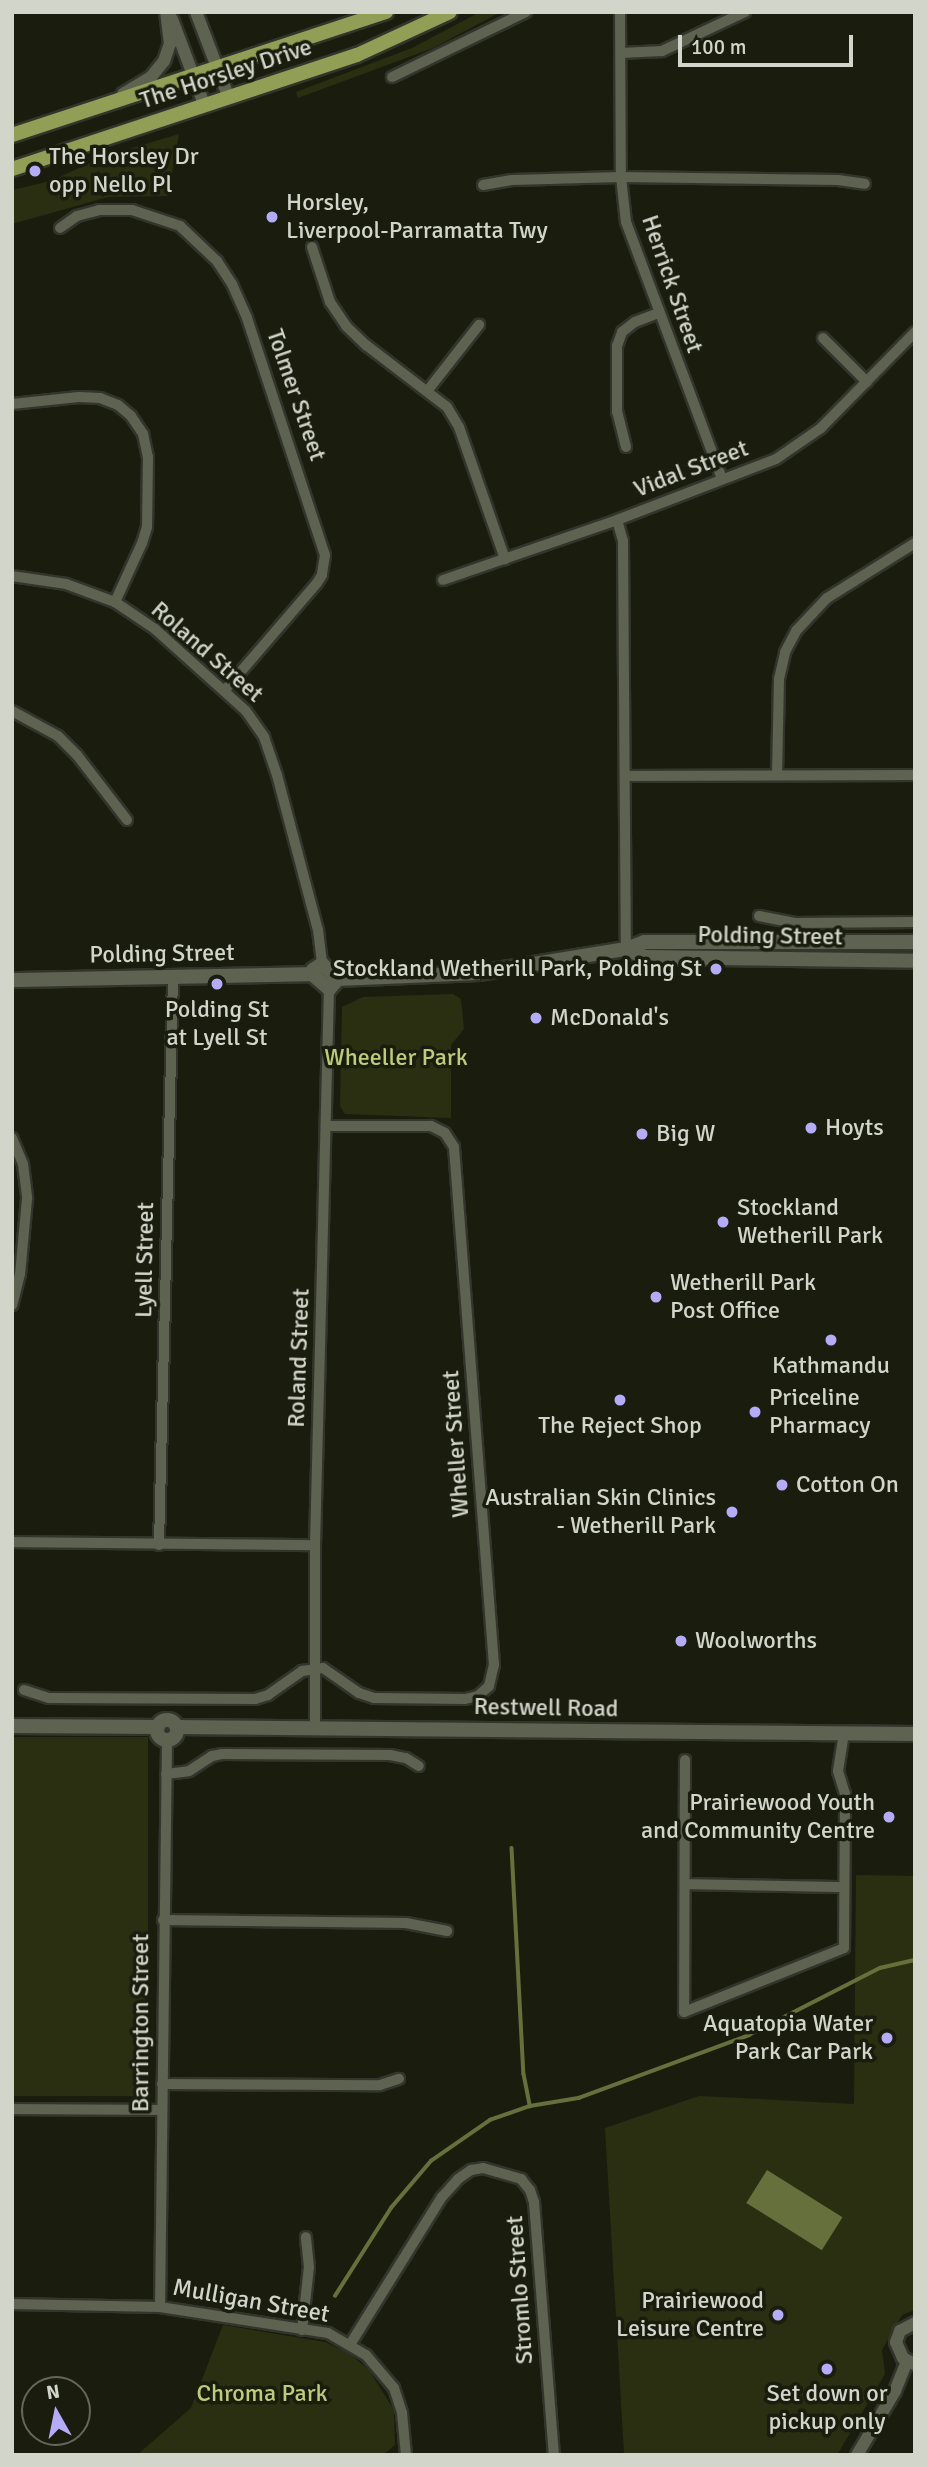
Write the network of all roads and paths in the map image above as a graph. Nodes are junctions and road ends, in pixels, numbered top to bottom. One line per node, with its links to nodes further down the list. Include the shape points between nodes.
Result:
1 (168, 12): 10 (street); 13 (street, via 170,44 164,61 150,77)
2 (197, 12): 9 (street)
3 (386, 12): 9 (main road, The Horsley Drive)
4 (450, 12): 12 (main road, The Horsley Drive, via 358,55)
5 (526, 12): 11 (street)
6 (620, 12): 8 (street, Herrick Street)
7 (745, 12): 8 (street, via 662,51)
8 (621, 53): 17 (street, Herrick Street)
9 (217, 67): 10 (main road, The Horsley Drive); 12 (street)
10 (194, 75): 13 (main road, The Horsley Drive); 14 (street)
11 (392, 76)
12 (228, 96): 14 (main road, The Horsley Drive)
13 (114, 99): 15 (main road, The Horsley Drive)
14 (205, 104): 16 (main road, The Horsley Drive)
15 (12, 135)
16 (12, 169)
17 (621, 177): 18 (street); 19 (street); 22 (street, Herrick Street, via 626,222)
18 (865, 184)
19 (482, 185)
20 (60, 228): 37 (street, Tolmer Street, via 78,216 99,211 132,211 180,226 217,261 247,318 325,555 317,583)
21 (312, 247): 27 (street, via 330,302 346,326)
22 (659, 313): 29 (street, via 622,332 617,346 617,412); 30 (street, Herrick Street)
23 (479, 325): 27 (street)
24 (915, 332): 26 (street, Vidal Street)
25 (823, 338): 26 (street)
26 (867, 382): 30 (street, Vidal Street, via 802,443 776,459)
27 (428, 390): 33 (street, via 447,407 459,427)
28 (12, 404): 36 (street, via 100,398 118,405 143,434 148,457 147,527)
29 (626, 447)
30 (722, 479): 31 (street, Vidal Street)
31 (617, 520): 33 (street, Vidal Street); 41 (street, via 623,541)
32 (915, 543): 39 (street, via 827,598 796,631 779,679)
33 (505, 559): 35 (street, Vidal Street)
34 (12, 576): 36 (street, Roland Street, via 66,584)
35 (443, 580)
36 (115, 602): 37 (street, Roland Street, via 155,629)
37 (225, 690): 48 (street, Roland Street, via 264,737 318,930)
38 (12, 711): 42 (street, via 58,736)
39 (777, 775): 40 (street); 41 (street)
40 (915, 775)
41 (626, 776): 46 (street)
42 (127, 820)
43 (759, 916): 44 (street, via 796,922)
44 (915, 922)
45 (915, 942): 46 (main road, Polding Street, via 644,942)
46 (626, 949): 47 (main road, Polding Street, via 645,957); 51 (main road, Polding Street, via 479,973)
47 (915, 961)
48 (317, 969): 49 (main road, Polding Street); 51 (main road)
49 (173, 976): 50 (main road, Polding Street); 56 (street, Lyell Street)
50 (12, 980)
51 (334, 984): 52 (street, Roland Street)
52 (326, 1126): 57 (street, Roland Street); 58 (street, Wheller Street, via 431,1126 445,1133 454,1147 494,1665 489,1686 478,1696 465,1699 374,1698 359,1693 327,1669)
53 (12, 1138): 54 (street, via 23,1164 27,1199 22,1260)
54 (12, 1305)
55 (12, 1542): 56 (street)
56 (159, 1545): 57 (street)
57 (315, 1545): 58 (street, Roland Street)
58 (315, 1668): 59 (street, via 255,1699 49,1698); 63 (street, Roland Street)
59 (24, 1690)
60 (12, 1726): 61 (main road)
61 (158, 1727): 62 (main road, via 167,1720); 66 (main road, via 158,1734)
62 (177, 1727): 63 (main road, Restwell Road); 66 (main road, via 174,1737)
63 (315, 1728): 64 (main road, Restwell Road)
64 (844, 1733): 65 (main road, Restwell Road); 71 (street, via 838,1771 845,1794)
65 (915, 1734)
66 (167, 1740): 69 (street, Barrington Street)
67 (685, 1760): 70 (street)
68 (419, 1766): 69 (street, via 390,1755 222,1754 189,1771)
69 (166, 1774): 72 (street, Barrington Street)
70 (685, 1884): 71 (street); 71 (street, via 684,2012 844,1948)
71 (844, 1887)
72 (163, 1920): 73 (street, via 406,1923); 75 (street, Barrington Street)
73 (447, 1931)
74 (399, 2079): 75 (street, via 380,2085)
75 (162, 2084): 77 (street, Barrington Street)
76 (12, 2109): 77 (street)
77 (162, 2110): 80 (street, Barrington Street)
78 (306, 2236): 82 (street, via 309,2267)
79 (12, 2304): 80 (street, Mulligan Street)
80 (160, 2307): 82 (street, Mulligan Street)
81 (915, 2323): 84 (street, via 904,2326 897,2336 899,2354)
82 (302, 2330): 83 (street, Mulligan Street, via 328,2333)
83 (351, 2343): 85 (street, Mulligan Street, via 383,2371 394,2388); 86 (street, Stromlo Street, via 442,2197 458,2179 483,2168 521,2179 534,2202)
84 (911, 2363): 87 (street)
85 (406, 2455)
86 (554, 2455)
87 (857, 2455)

